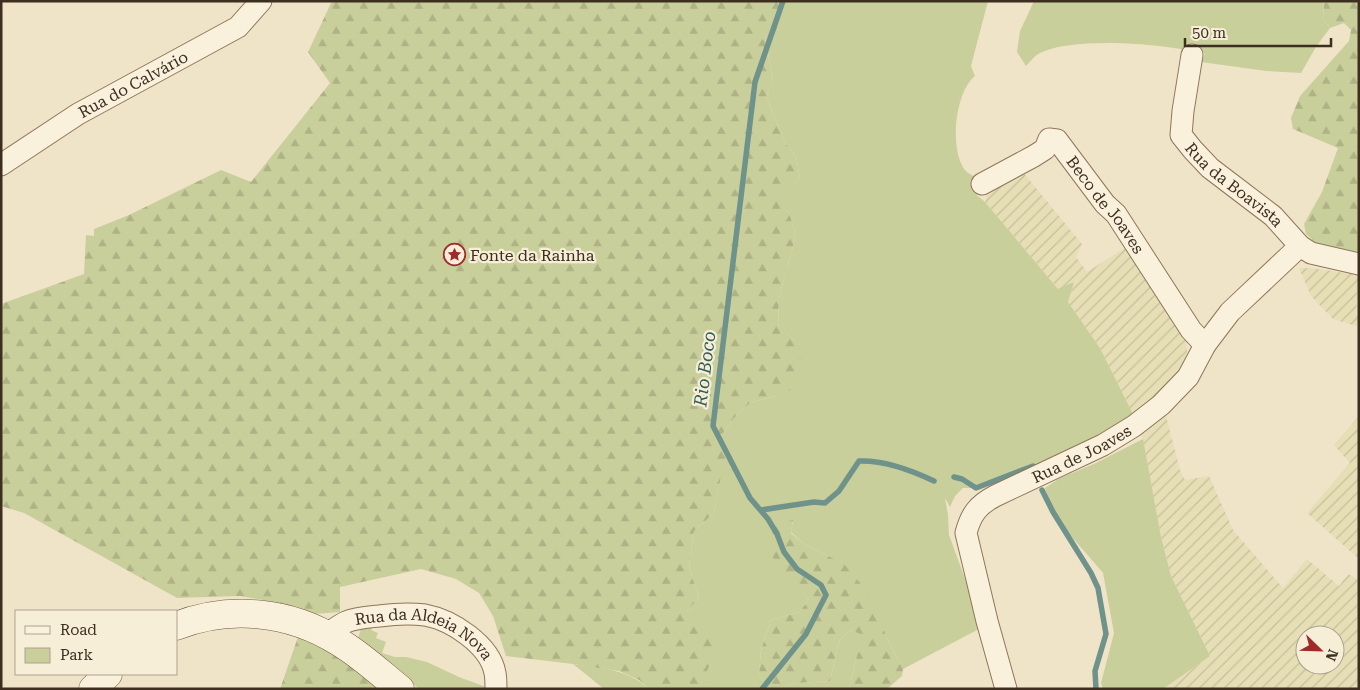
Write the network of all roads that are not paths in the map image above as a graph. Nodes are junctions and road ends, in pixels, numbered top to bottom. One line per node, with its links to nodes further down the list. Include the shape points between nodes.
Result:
1 (263, 4): 3 (street, Rua do Calvário, via 238,27 78,114)
2 (1192, 55): 5 (street, Rua da Boavista, via 1181,135 1210,168 1272,216)
3 (1, 166)
4 (982, 184): 7 (street, Beco de Joaves, via 1034,156 1044,149 1049,139 1057,140 1116,214 1191,330)
5 (1300, 246): 6 (street, Rua da Boavista, via 1311,254); 7 (street, Rua de Joaves, via 1230,312)
6 (1359, 264)
7 (1205, 345): 14 (street, Rua de Joaves, via 1188,377 1161,405 1134,426 1103,445 984,502 969,521 966,533 971,556)
8 (178, 625): 9 (main road, via 211,615 261,614)
9 (326, 635): 12 (main road); 13 (street, Rua da Aldeia Nova, via 346,622 372,617 400,614 434,618 456,627 477,643 492,665)
10 (107, 675): 11 (main road)
11 (93, 689)
12 (400, 689)
13 (496, 689)
14 (1006, 689)

